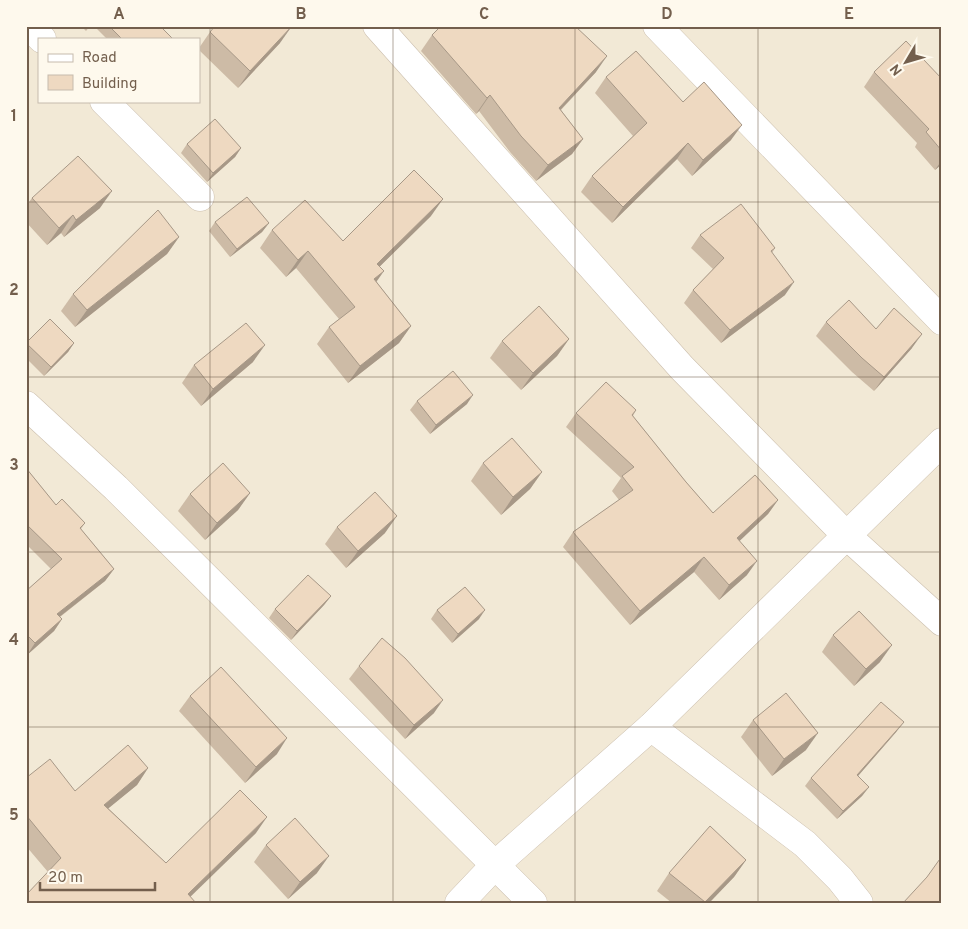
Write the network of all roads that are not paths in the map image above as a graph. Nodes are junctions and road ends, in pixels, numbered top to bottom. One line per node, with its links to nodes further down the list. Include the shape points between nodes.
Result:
1 (29, 26): 4 (street)
2 (378, 26): 10 (street, via 682,368)
3 (657, 26): 7 (street)
4 (41, 38)
5 (105, 102): 6 (street)
6 (200, 197)
7 (942, 321)
8 (26, 406): 13 (street, via 116,488)
9 (942, 442): 10 (street)
10 (846, 535): 11 (street); 12 (street)
11 (942, 622)
12 (651, 727): 13 (street); 16 (street, via 805,844)
13 (495, 865): 14 (street); 15 (street)
14 (459, 903)
15 (533, 903)
16 (859, 903)

